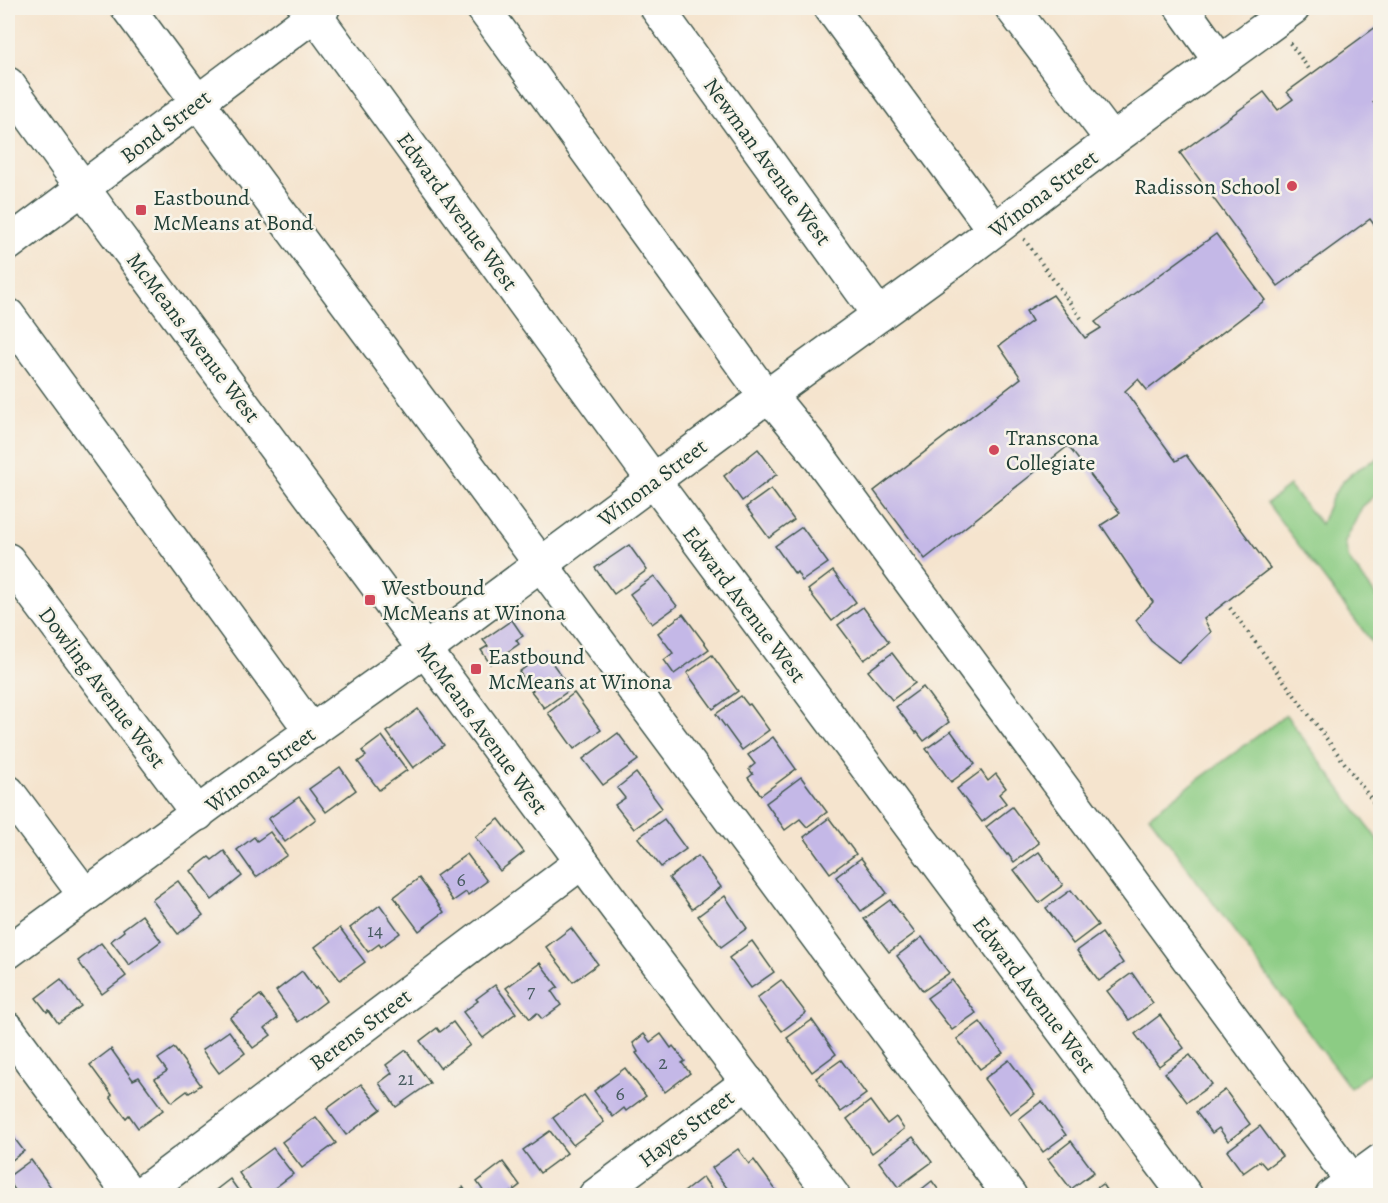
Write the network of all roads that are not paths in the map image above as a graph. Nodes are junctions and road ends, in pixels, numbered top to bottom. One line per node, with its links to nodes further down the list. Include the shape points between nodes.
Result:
1 (128, 8): 11 (street)
2 (483, 8): 18 (street)
3 (657, 8): 17 (street, Newman Avenue West)
4 (831, 8): 14 (street)
5 (1012, 8): 12 (street)
6 (1182, 8): 9 (street)
7 (316, 10): 11 (street, Bond Street); 19 (street, Edward Avenue West)
8 (1290, 23): 9 (street, Winona Street)
9 (1220, 60): 12 (street, Winona Street)
10 (8, 84): 13 (street, McMeans Avenue West)
11 (198, 102): 13 (street, Bond Street); 21 (street)
12 (1112, 140): 14 (street, Winona Street)
13 (83, 188): 15 (street, Bond Street); 22 (street, McMeans Avenue West)
14 (1002, 225): 17 (street, Winona Street)
15 (8, 244)
16 (8, 315): 23 (street)
17 (879, 315): 18 (street, Winona Street)
18 (766, 397): 19 (street, Winona Street); 32 (street, via 811,446)
19 (653, 480): 21 (street, Winona Street); 38 (street, Edward Avenue West)
20 (8, 560): 25 (street, Dowling Avenue West)
21 (541, 564): 22 (street, Winona Street); 37 (street)
22 (425, 650): 23 (street, Winona Street); 26 (street, McMeans Avenue West)
23 (312, 732): 25 (street, Winona Street)
24 (8, 792): 27 (street)
25 (198, 814): 27 (street, Winona Street)
26 (582, 862): 30 (street, McMeans Avenue West); 34 (street, Berens Street)
27 (85, 895): 28 (street, Winona Street)
28 (8, 952)
29 (8, 1029): 33 (street)
30 (748, 1082): 35 (street, Hayes Street); 36 (street, McMeans Avenue West)
31 (1380, 1161): 32 (street)
32 (1349, 1191)
33 (131, 1196)
34 (136, 1196)
35 (595, 1196)
36 (833, 1196)
37 (1010, 1196)
38 (1185, 1196)

